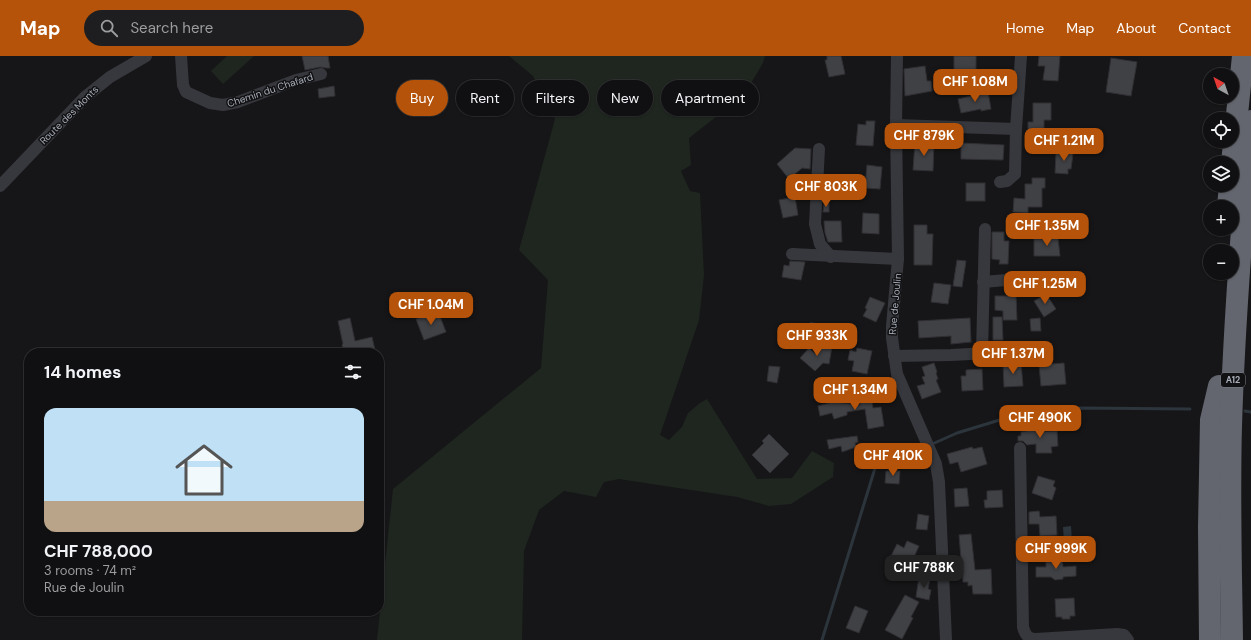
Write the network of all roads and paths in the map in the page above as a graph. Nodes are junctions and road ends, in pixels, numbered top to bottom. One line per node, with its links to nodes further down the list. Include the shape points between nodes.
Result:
1 (146, 56): 13 (street, Route des Monts, via 110,77 85,96)
2 (181, 56): 6 (street, Chemin du Chafard, via 183,85 186,92 217,105 238,102 280,85)
3 (897, 56): 8 (street, Rue de Joulin)
4 (1021, 56): 9 (street)
5 (1243, 56): 11 (highway)
6 (321, 74)
7 (1251, 121): 30 (highway, A12, via 1233,377 1230,483)
8 (896, 125): 9 (street); 17 (street, Rue de Joulin)
9 (1016, 129): 12 (street, via 1015,174)
10 (819, 149): 16 (street, via 815,224 820,244)
11 (1233, 156)
12 (1000, 182)
13 (0, 186)
14 (985, 230): 20 (street)
15 (792, 254): 16 (street)
16 (831, 256): 17 (street)
17 (898, 259): 23 (street, Rue de Joulin, via 892,326)
18 (1030, 278): 20 (street)
19 (1223, 280): 24 (highway, A12)
20 (983, 282): 22 (street)
21 (1028, 351): 22 (street)
22 (982, 354): 23 (street)
23 (894, 356): 26 (street, Rue de Joulin, via 900,383 936,464)
24 (1219, 386): 28 (highway, via 1211,420); 29 (highway, A12)
25 (1020, 448): 27 (street, via 1025,634 1036,639 1117,634 1124,635)
26 (946, 640)
27 (1128, 640)
28 (1210, 640)
29 (1217, 640)
30 (1232, 640)

